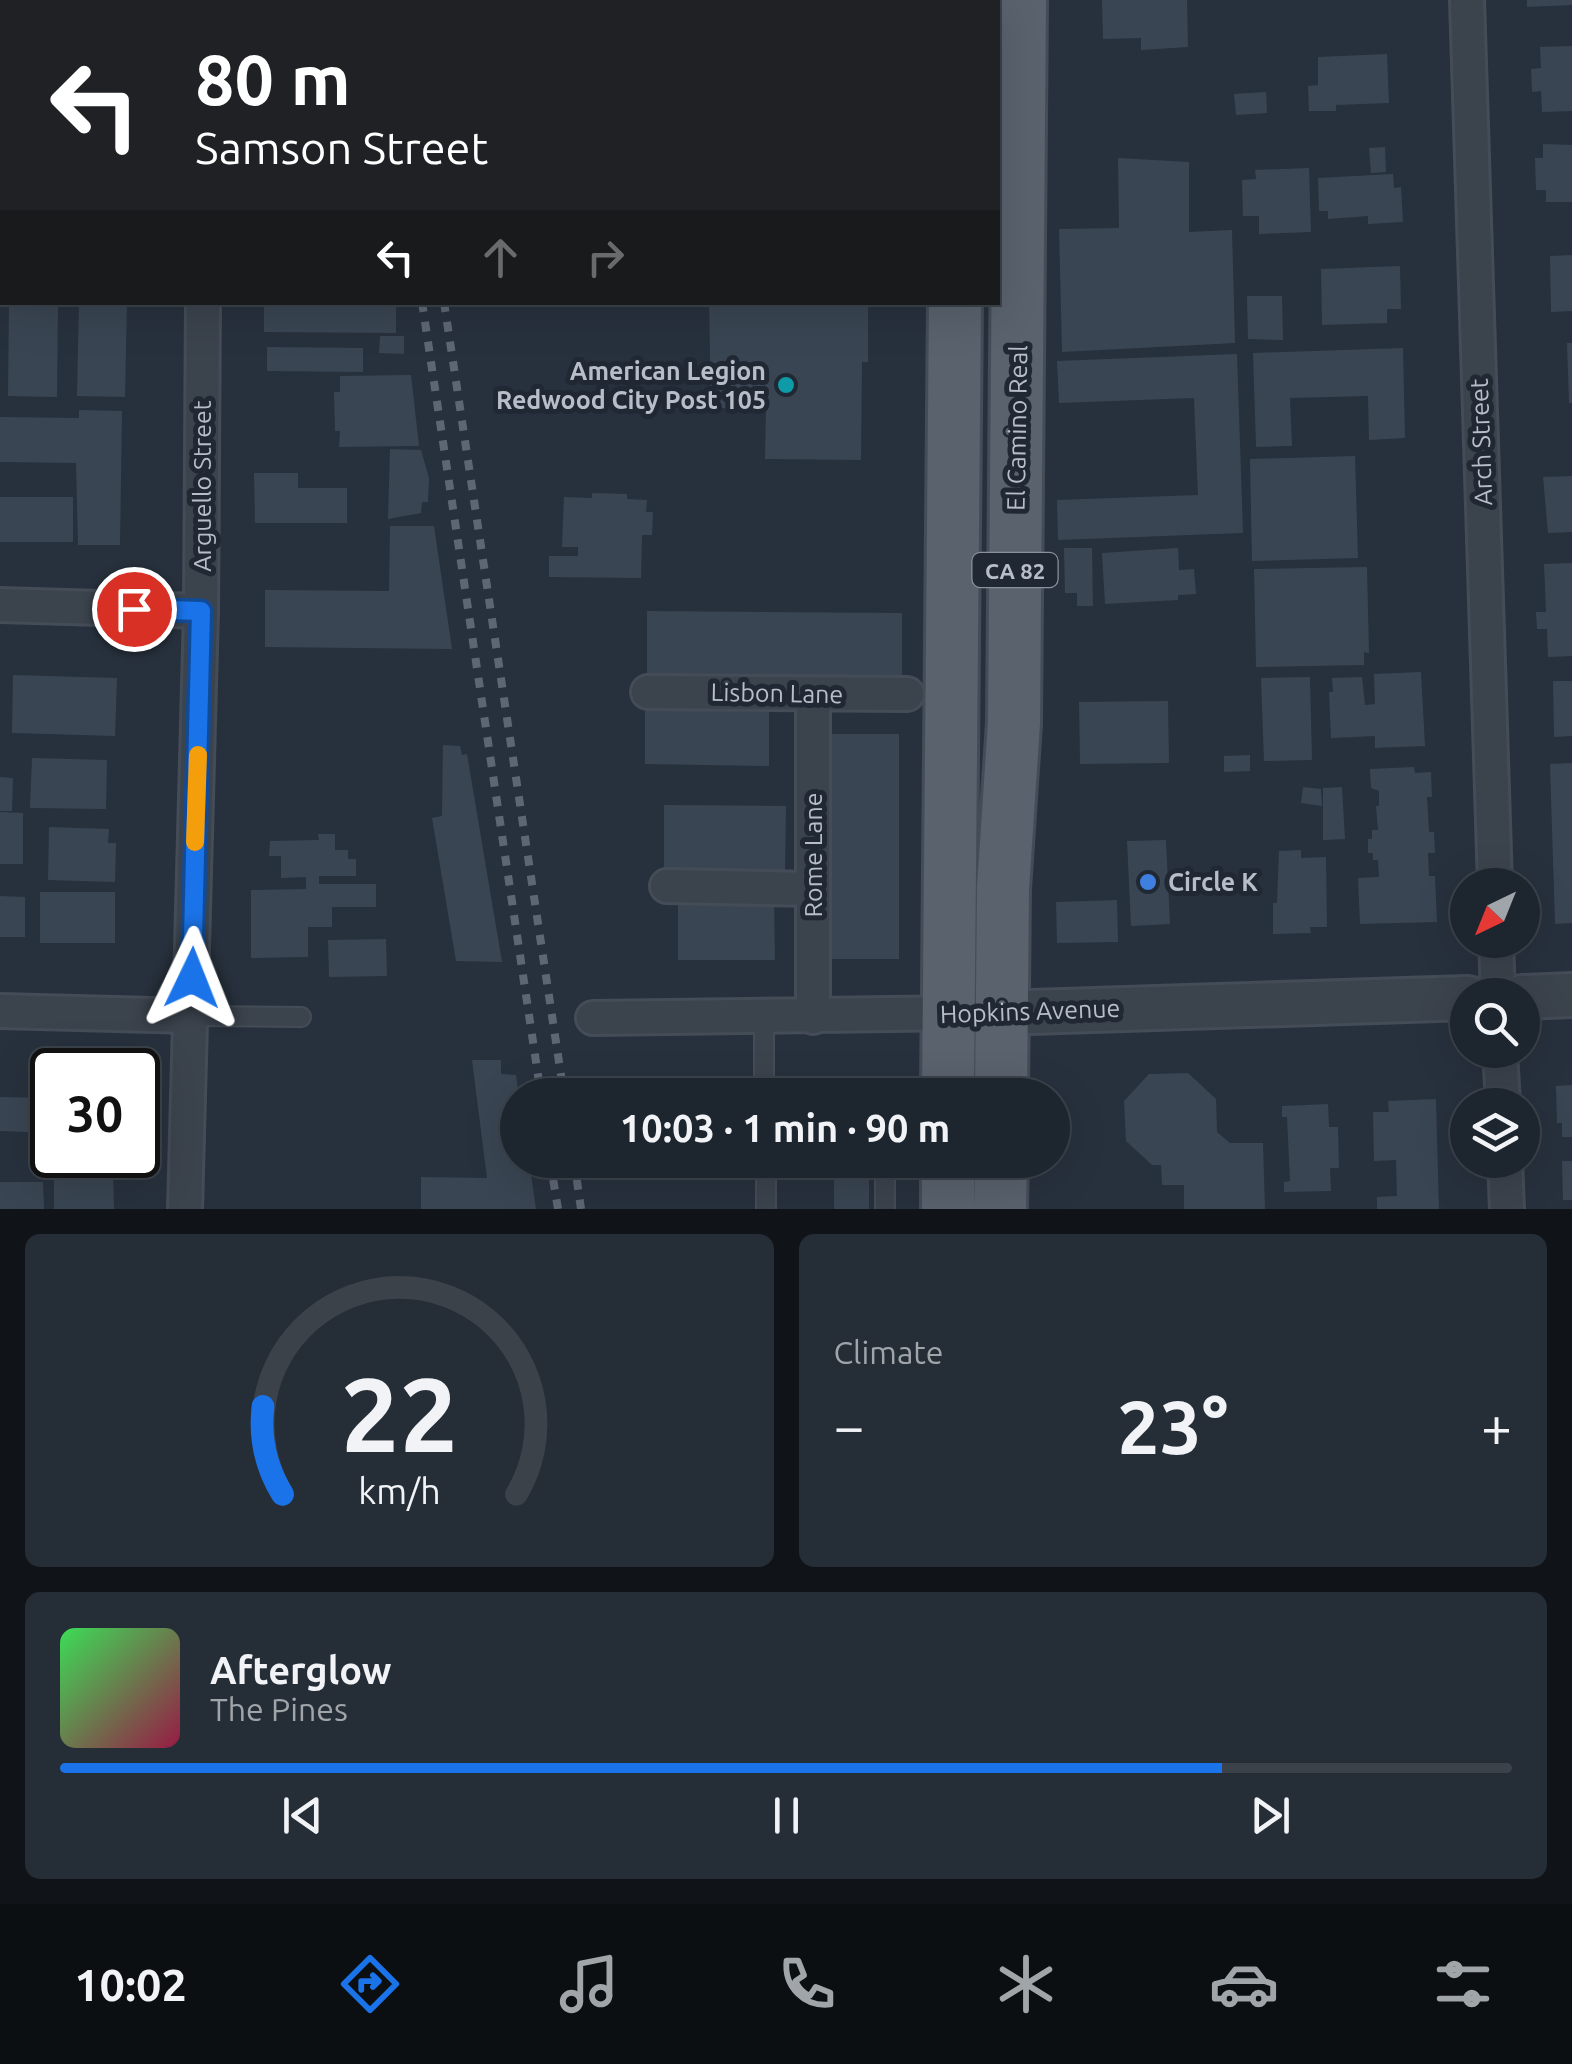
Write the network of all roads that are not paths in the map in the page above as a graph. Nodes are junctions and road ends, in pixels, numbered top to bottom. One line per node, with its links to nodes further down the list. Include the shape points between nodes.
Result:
1 (1020, 0): 17 (main road, El Camino Real / CA 82, via 1014,723)
2 (1467, 0): 10 (street, Arch Street)
3 (204, 305): 6 (street, Arguello Street)
4 (954, 305): 18 (main road, CA 82)
5 (0, 606): 6 (street)
6 (201, 611): 19 (street, Arguello Street)
7 (648, 692): 8 (street, Lisbon Lane)
8 (813, 694): 9 (street, Lisbon Lane); 12 (street, Rome Lane)
9 (907, 694)
10 (1493, 868)
11 (667, 886): 12 (street)
12 (813, 889): 21 (street, Rome Lane)
13 (1572, 995): 14 (street)
14 (1540, 996)
15 (1450, 999): 17 (street, Hopkins Avenue)
16 (0, 1011): 19 (street)
17 (1002, 1013): 18 (street, Hopkins Avenue); 26 (main road, El Camino Real / CA 82)
18 (949, 1014): 21 (street, Hopkins Avenue); 25 (main road, CA 82)
19 (191, 1016): 20 (lane); 32 (street, Arguello Street)
20 (301, 1017)
21 (813, 1017): 23 (street, Hopkins Avenue)
22 (593, 1018): 23 (street, Hopkins Avenue)
23 (764, 1018): 24 (lane)
24 (764, 1078)
25 (948, 1078)
26 (1001, 1078)
27 (766, 1178): 33 (lane)
28 (885, 1178): 34 (lane)
29 (948, 1178): 35 (main road)
30 (1001, 1178): 36 (main road)
31 (1506, 1178): 37 (street)
32 (185, 1209)
33 (766, 1209)
34 (885, 1209)
35 (948, 1209)
36 (1000, 1209)
37 (1507, 1209)

